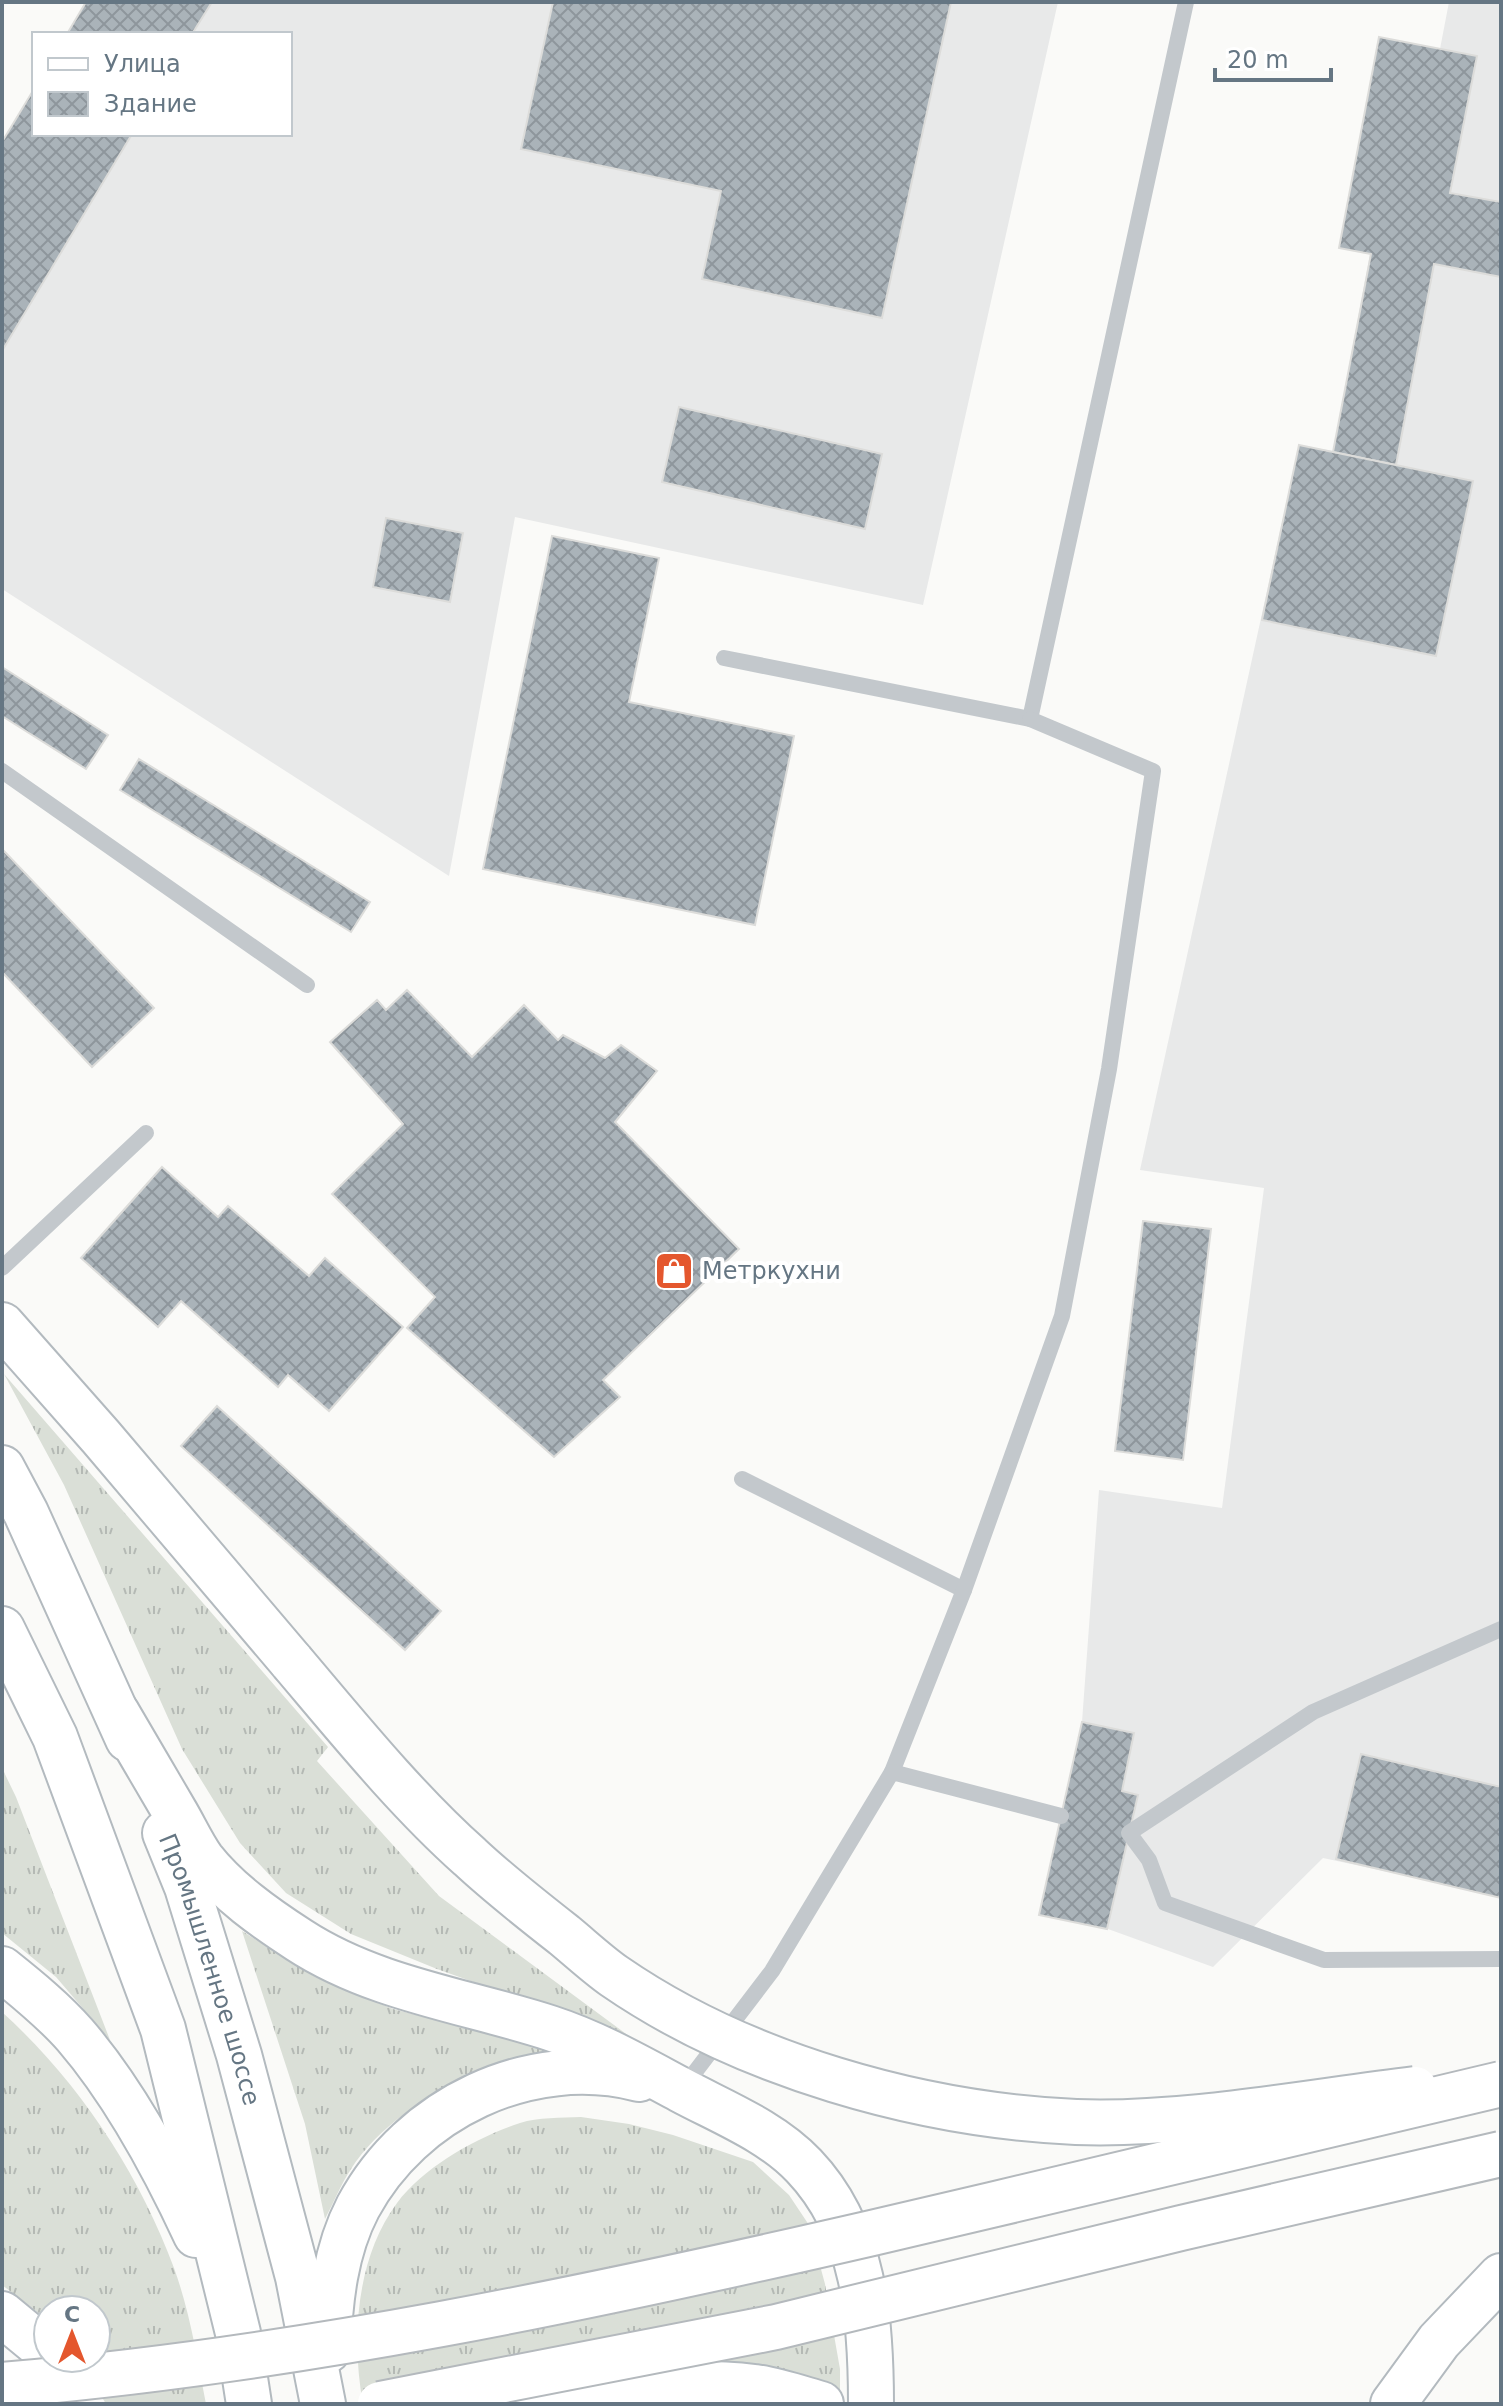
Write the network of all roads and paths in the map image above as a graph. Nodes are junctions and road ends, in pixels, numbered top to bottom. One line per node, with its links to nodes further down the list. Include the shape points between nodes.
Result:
1 (1186, 2): 3 (lane)
2 (724, 658): 3 (lane)
3 (1030, 719): 11 (lane, via 1153,771 1109,1069 1062,1316)
4 (2, 771): 5 (lane)
5 (307, 985)
6 (146, 1133): 7 (lane)
7 (2, 1268)
8 (2, 1325): 19 (main road, bridge, via 390,1775 467,1855 613,1975 689,2022 852,2085 1004,2117 1146,2120)
9 (2, 1468): 14 (main road, Промышленное шоссе)
10 (742, 1479): 11 (lane)
11 (964, 1590): 15 (lane)
12 (2, 1629): 24 (main road, via 55,1737 163,2029)
13 (1501, 1629): 17 (lane, via 1313,1712 1129,1833 1149,1860 1165,1903 1324,1960)
14 (117, 1713): 20 (main road, via 202,1859 248,1904 303,1942 374,1976 550,2028 622,2057); 30 (main road, Промышленное шоссе, via 187,1887 239,2055)
15 (892, 1772): 16 (lane); 20 (lane, via 772,1971)
16 (1061, 1816)
17 (1501, 1959)
18 (2, 1969): 24 (main road, via 75,2035 124,2102 194,2231)
19 (1501, 2081): 27 (main road, bridge, via 1132,2173 577,2299 296,2349)
20 (682, 2090): 30 (main road, via 621,2075 565,2072 509,2081 420,2129 358,2207 340,2253 330,2302); 34 (main road, via 766,2136 803,2165 832,2202 853,2246 866,2299)
21 (1501, 2154): 31 (main road, bridge, via 776,2327)
22 (1501, 2276): 35 (main road, via 1439,2341)
23 (2, 2314): 25 (main road)
24 (238, 2333): 29 (main road)
25 (32, 2339)
26 (67, 2374): 28 (main road)
27 (2, 2385)
28 (86, 2404)
29 (249, 2404)
30 (326, 2404)
31 (380, 2404)
32 (445, 2404): 33 (main road, via 703,2384 759,2388)
33 (821, 2404)
34 (871, 2404)
35 (1393, 2404)

